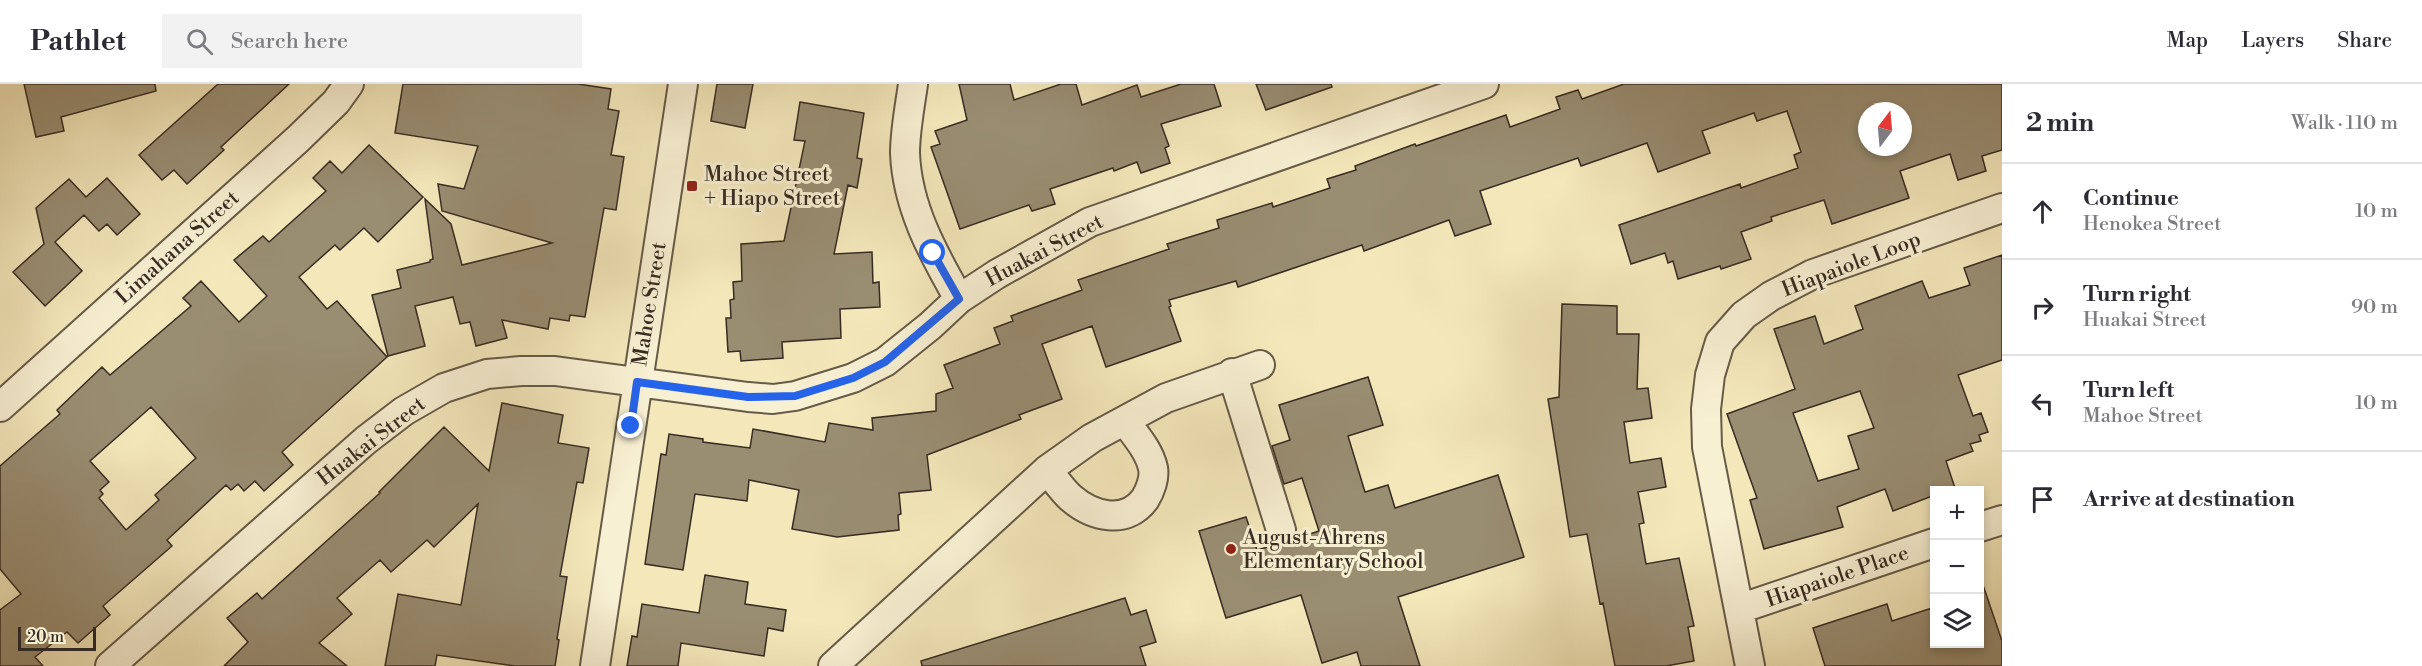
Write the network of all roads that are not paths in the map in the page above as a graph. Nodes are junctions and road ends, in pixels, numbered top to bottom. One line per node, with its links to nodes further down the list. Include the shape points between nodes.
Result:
1 (349, 84): 10 (street, Limahana Street, via 298,139)
2 (683, 84): 9 (street, Mahoe Street)
3 (913, 84): 6 (street, via 905,151 908,184 921,226)
4 (1484, 84): 6 (street, Huakai Street, via 1090,222)
5 (2002, 208): 17 (street, Hiapaiole Loop, via 1813,274 1744,315 1720,342 1710,375 1707,447)
6 (959, 299): 9 (street, Huakai Street, via 885,362 853,378 795,396 748,397)
7 (1260, 365): 8 (street)
8 (1233, 373): 11 (street, via 1166,398); 15 (street)
9 (637, 382): 18 (street, Huakai Street, via 555,371 521,371 487,374 444,388 404,411 366,440); 19 (street, Mahoe Street)
10 (2, 400)
11 (1125, 420): 12 (street); 12 (street, via 1154,471 1150,491 1140,505 1123,515 1104,516 1071,498)
12 (1047, 470): 20 (street)
13 (2002, 520): 14 (street)
14 (1984, 526)
15 (1281, 530)
16 (1930, 545): 17 (street, Hiapaiole Place)
17 (1739, 609): 21 (street, Hiapaiole Loop)
18 (110, 666)
19 (595, 666)
20 (833, 666)
21 (1750, 666)

